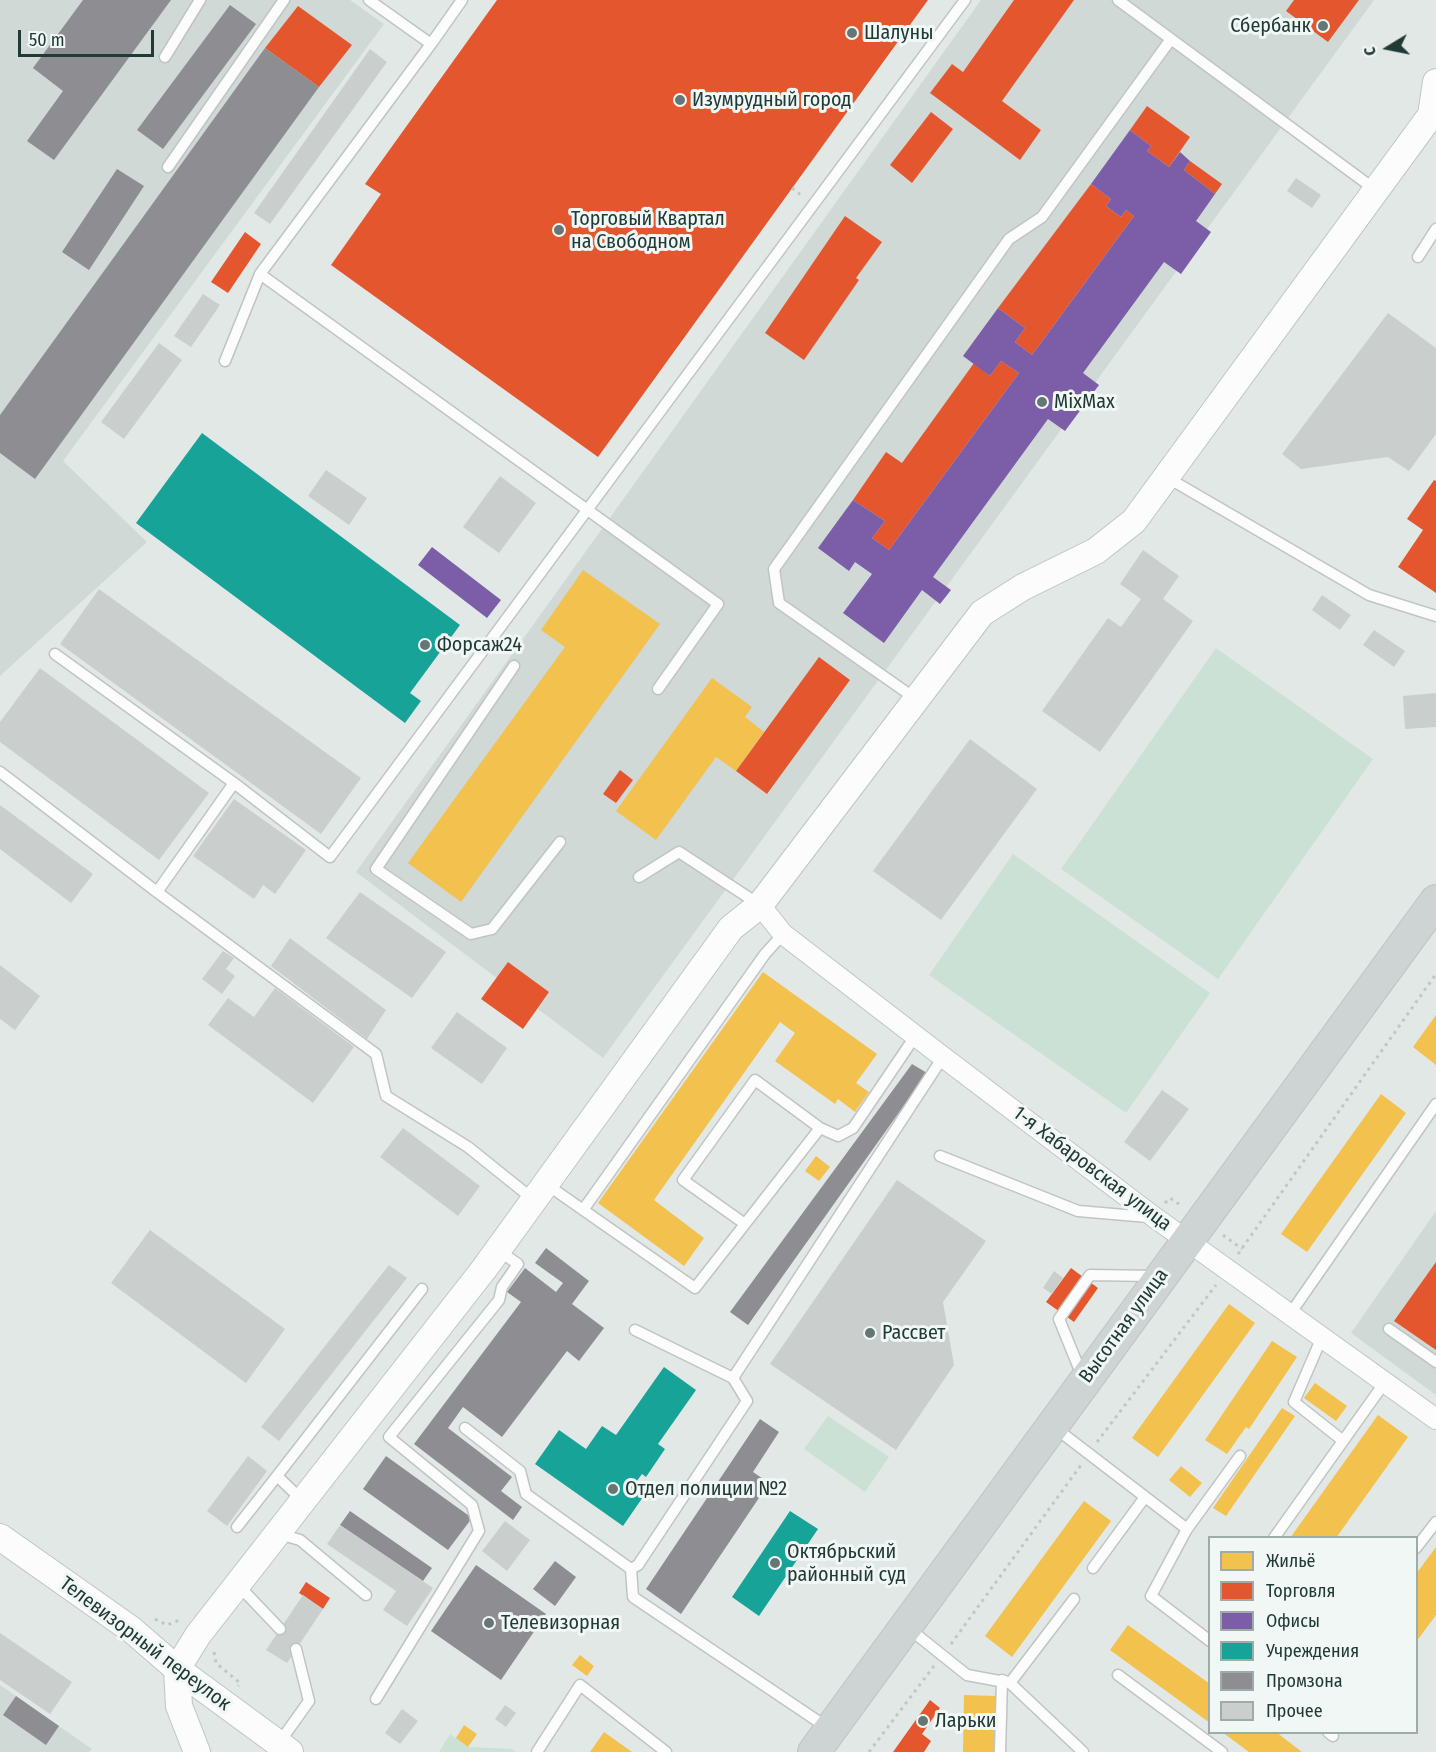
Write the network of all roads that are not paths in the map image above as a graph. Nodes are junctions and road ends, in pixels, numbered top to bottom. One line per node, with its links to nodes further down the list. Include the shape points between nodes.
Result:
1 (200, 0): 9 (lane)
2 (284, 0): 11 (lane)
3 (369, 0): 8 (lane)
4 (462, 0): 8 (lane)
5 (965, 0): 18 (lane)
6 (1118, 0): 7 (lane)
7 (1171, 39): 12 (lane); 23 (lane, via 1042,217 1009,239 774,569 779,603)
8 (431, 44): 15 (lane)
9 (165, 57)
10 (1436, 82): 12 (street, via 1431,116)
11 (168, 167)
12 (1377, 192): 17 (street)
13 (1436, 229): 14 (lane)
14 (1418, 257)
15 (260, 274): 16 (lane); 18 (lane)
16 (225, 361)
17 (1168, 478): 19 (lane, via 1370,595); 23 (street, via 1134,521 1096,551 1023,587 982,613)
18 (588, 509): 22 (lane, via 718,604); 25 (lane, via 330,857)
19 (1436, 616)
20 (55, 654): 25 (lane)
21 (514, 666): 26 (lane, via 376,869 471,934 492,929)
22 (658, 689)
23 (918, 700): 30 (street)
24 (0, 772): 28 (lane)
25 (234, 783): 28 (lane)
26 (560, 842)
27 (639, 877): 30 (lane, via 679,852)
28 (157, 892): 37 (lane, via 376,1054 386,1096)
29 (1436, 901): 41 (main road, Высотная улица)
30 (760, 905): 31 (street, 1-я Хабаровская улица); 37 (street, via 731,928)
31 (783, 934): 32 (street, 1-я Хабаровская улица); 38 (lane)
32 (916, 1035): 33 (street, 1-я Хабаровская улица); 35 (lane, via 853,1128 838,1136)
33 (943, 1057): 39 (street, 1-я Хабаровская улица); 50 (lane)
34 (1436, 1104): 45 (lane)
35 (820, 1128): 40 (lane); 40 (lane, via 755,1080 683,1180)
36 (940, 1156): 39 (lane, via 1078,1210)
37 (540, 1192): 38 (lane); 42 (street)
38 (584, 1210): 40 (lane, via 695,1288)
39 (1159, 1211): 41 (street, 1-я Хабаровская улица)
40 (745, 1224)
41 (1188, 1240): 43 (main road, Высотная улица); 45 (street, 1-я Хабаровская улица)
42 (499, 1251): 60 (street); 80 (lane, via 518,1264 502,1287 499,1300 389,1437 472,1505 479,1531)
43 (1161, 1276): 51 (main road, Высотная улица); 51 (lane, via 1090,1275 1059,1319)
44 (422, 1289): 58 (lane)
45 (1290, 1314): 48 (street, 1-я Хабаровская улица)
46 (635, 1329): 50 (lane)
47 (1389, 1329): 49 (lane)
48 (1322, 1337): 52 (street, 1-я Хабаровская улица); 56 (lane, via 1294,1402)
49 (1436, 1362)
50 (733, 1378): 69 (lane, via 747,1401 638,1565)
51 (1084, 1380): 54 (main road, Высотная улица)
52 (1385, 1382): 53 (street, 1-я Хабаровская улица); 56 (lane)
53 (1436, 1419)
54 (1052, 1425): 59 (lane); 73 (main road, Высотная улица)
55 (465, 1428): 69 (lane, via 520,1471 526,1494)
56 (1342, 1440): 65 (lane)
57 (1240, 1456): 63 (lane)
58 (277, 1476): 60 (lane); 62 (lane)
59 (1145, 1497): 63 (lane); 68 (lane)
60 (302, 1500): 64 (street)
61 (1436, 1522): 67 (lane)
62 (237, 1527)
63 (1187, 1529): 75 (lane, via 1151,1596)
64 (278, 1533): 70 (street); 71 (lane, via 300,1540)
65 (1275, 1536)
66 (0, 1537): 77 (street, Телевизорный переулок, via 132,1630)
67 (1418, 1545)
68 (1093, 1568)
69 (631, 1569): 81 (lane, via 633,1597)
70 (238, 1585): 74 (lane); 77 (street)
71 (366, 1595)
72 (1074, 1599): 79 (lane)
73 (905, 1625): 79 (lane, via 967,1676); 81 (main road, Высотная улица)
74 (280, 1629)
75 (1208, 1640)
76 (296, 1649): 83 (lane, via 309,1701)
77 (177, 1669): 83 (street, Телевизорный переулок); 84 (street, via 178,1706)
78 (1118, 1675): 89 (lane)
79 (1006, 1681): 82 (lane); 87 (lane)
80 (376, 1699)
81 (822, 1741)
82 (1068, 1747): 88 (lane)
83 (285, 1748)
84 (197, 1752)
85 (537, 1752): 86 (lane, via 580,1684)
86 (666, 1752)
87 (1000, 1752)
88 (1083, 1752)
89 (1222, 1752)

